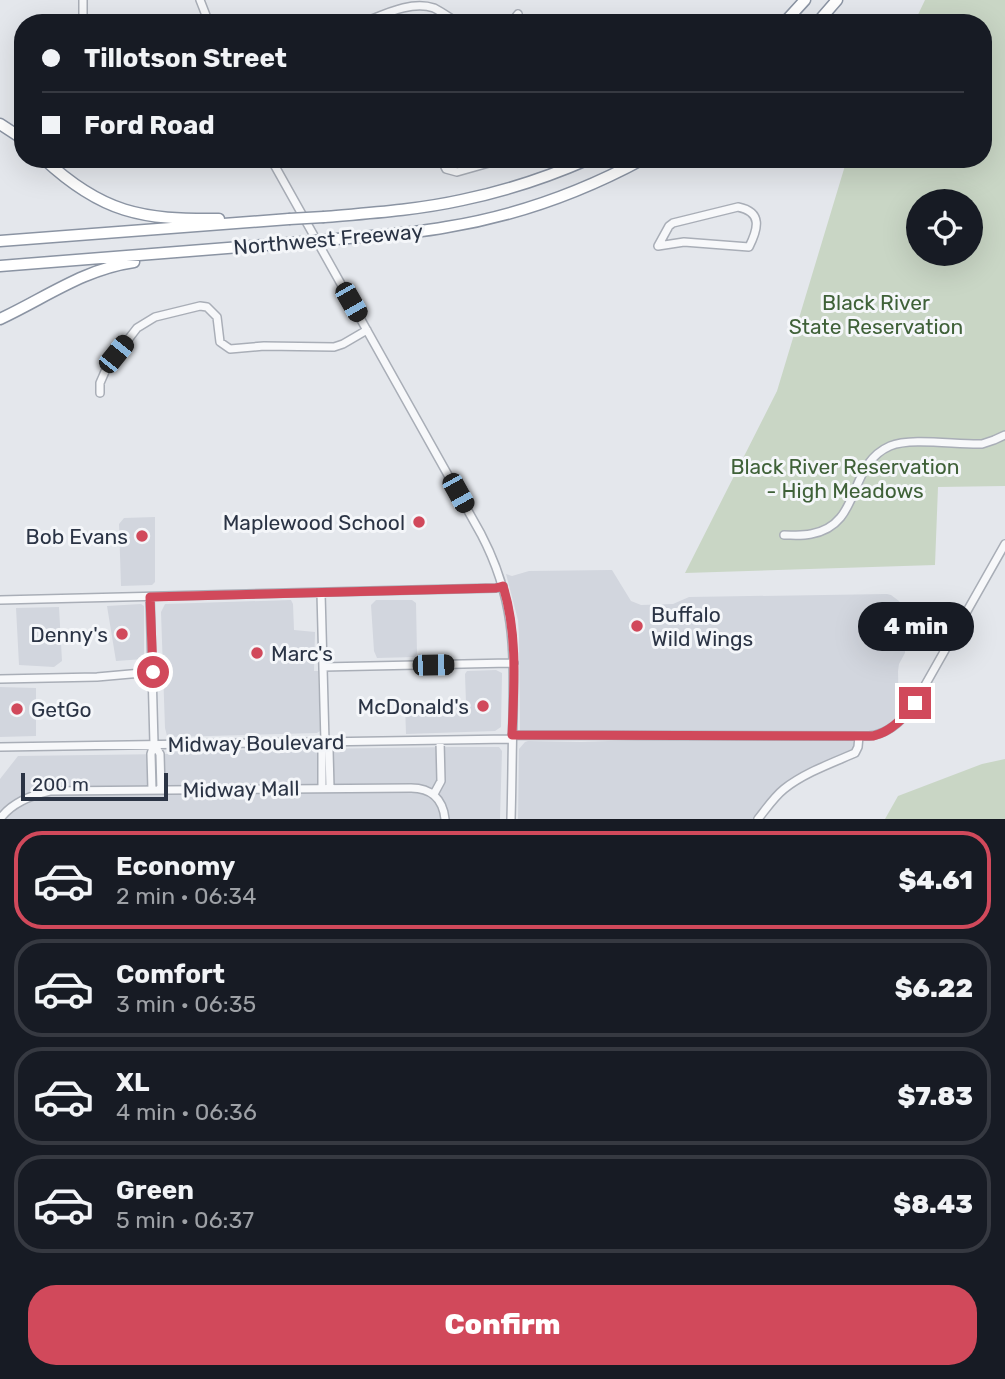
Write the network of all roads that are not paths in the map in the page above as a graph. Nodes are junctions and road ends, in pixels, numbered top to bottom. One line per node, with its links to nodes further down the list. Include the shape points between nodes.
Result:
1 (805, 0): 5 (highway)
2 (836, 0): 6 (highway)
3 (386, 14): 4 (street, via 421,6)
4 (444, 14)
5 (793, 14)
6 (824, 14)
7 (54, 168): 13 (highway, via 93,198 140,214)
8 (276, 168): 19 (street)
9 (446, 168): 10 (street, via 457,172)
10 (471, 168)
11 (568, 168): 13 (highway, Northwest Freeway, bridge, via 490,194 436,205)
12 (625, 168): 16 (highway, Northwest Freeway, bridge, via 584,188 511,213 447,227)
13 (289, 218): 14 (highway, Northwest Freeway)
14 (0, 241)
15 (671, 243): 15 (street, via 658,246 677,221 738,207 749,211 756,221 749,247)
16 (269, 245): 17 (highway, Northwest Freeway); 18 (highway, via 117,264 91,272)
17 (0, 266)
18 (0, 319)
19 (367, 330): 20 (street, via 334,347 230,349 220,342 217,317 208,307 168,313 137,328 107,367); 24 (street, via 488,547)
20 (100, 393)
21 (1005, 435): 22 (street, via 982,444 905,442 890,446 867,464 849,507 835,524 811,534)
22 (784, 535)
23 (1005, 544): 32 (street, Midway Boulevard, via 910,709 883,733)
24 (503, 586): 25 (street); 28 (street)
25 (321, 593): 26 (street); 29 (street)
26 (150, 597): 27 (street); 30 (street)
27 (0, 600)
28 (514, 663): 29 (street); 33 (street)
29 (323, 667): 35 (street)
30 (153, 672): 31 (street); 36 (street)
31 (0, 679)
32 (859, 736): 33 (street, Midway Boulevard); 44 (street, via 855,752 787,787)
33 (512, 737): 34 (street, Midway Boulevard); 43 (street)
34 (440, 741): 35 (street, Midway Boulevard); 40 (street, via 441,781)
35 (325, 742): 36 (street, Midway Boulevard); 38 (street)
36 (154, 744): 37 (street, Midway Boulevard); 39 (street, via 160,754)
37 (0, 747)
38 (326, 788): 39 (street, Midway Mall); 40 (street, Midway Mall, via 419,788)
39 (157, 790): 41 (street, Midway Mall, via 51,790 19,802)
40 (434, 794): 42 (street)
41 (0, 819)
42 (445, 819)
43 (511, 819)
44 (758, 819)

